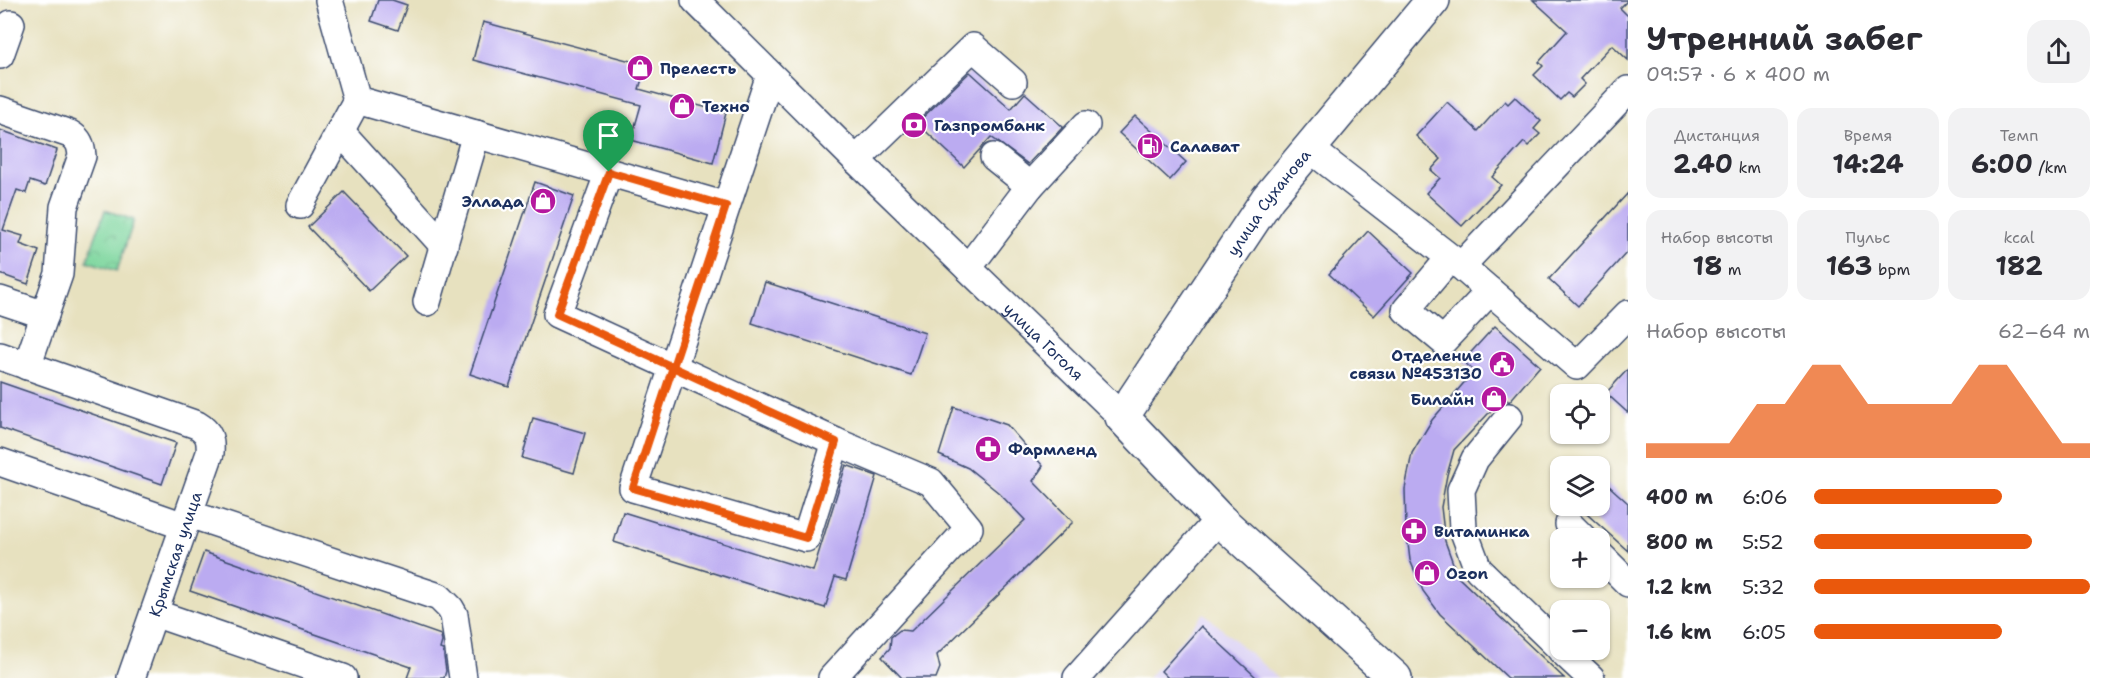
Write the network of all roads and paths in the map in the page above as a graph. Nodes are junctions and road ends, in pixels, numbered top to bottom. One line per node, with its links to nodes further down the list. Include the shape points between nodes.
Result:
1 (327, 0): 9 (street)
2 (695, 0): 6 (street, улица Гоголя)
3 (1432, 0): 14 (main road, улица Суханова)
4 (11, 24): 5 (street)
5 (0, 55)
6 (770, 75): 16 (street, улица Гоголя); 20 (street)
7 (1013, 82): 16 (street, via 973,46)
8 (1628, 90): 22 (street)
9 (357, 100): 12 (street); 13 (street)
10 (0, 110): 27 (street, via 70,134 81,147 82,156 64,207 59,274)
11 (1086, 125): 18 (street)
12 (340, 131): 19 (street); 21 (street)
13 (476, 134): 17 (street); 21 (street)
14 (1309, 148): 22 (street); 32 (main road, улица Суханова, via 1268,198)
15 (994, 157): 18 (street)
16 (856, 160): 23 (street, улица Гоголя)
17 (609, 172): 20 (street); 31 (street, via 557,314)
18 (1030, 186): 23 (street)
19 (300, 205)
20 (726, 206): 31 (street)
21 (444, 246): 26 (street)
22 (1456, 262): 24 (street); 24 (street, via 1406,310 1443,340)
23 (968, 268): 32 (street, улица Гоголя)
24 (1490, 291): 28 (street, via 1577,366)
25 (0, 300): 27 (street)
26 (427, 302)
27 (45, 315): 30 (street)
28 (1625, 324)
29 (0, 356): 30 (street)
30 (27, 366): 37 (street, Крымская улица, via 205,429 211,442 210,453)
31 (673, 366): 34 (street); 34 (street, via 633,488 806,538)
32 (1122, 417): 36 (main road, улица Гоголя)
33 (1509, 417): 41 (street, via 1475,459 1461,490 1463,529 1478,569)
34 (836, 442): 46 (street, via 931,482 969,528)
35 (0, 462): 37 (street)
36 (1219, 519): 47 (street); 48 (main road, улица Гоголя)
37 (187, 520): 40 (street, Крымская улица); 45 (street, via 439,597 453,615)
38 (1610, 565): 39 (street)
39 (1628, 583)
40 (154, 613): 43 (street, Крымская улица); 44 (street)
41 (1550, 638)
42 (1572, 660): 49 (street)
43 (131, 678)
44 (343, 678)
45 (463, 678)
46 (831, 678)
47 (1077, 678)
48 (1395, 678)
49 (1591, 678)

